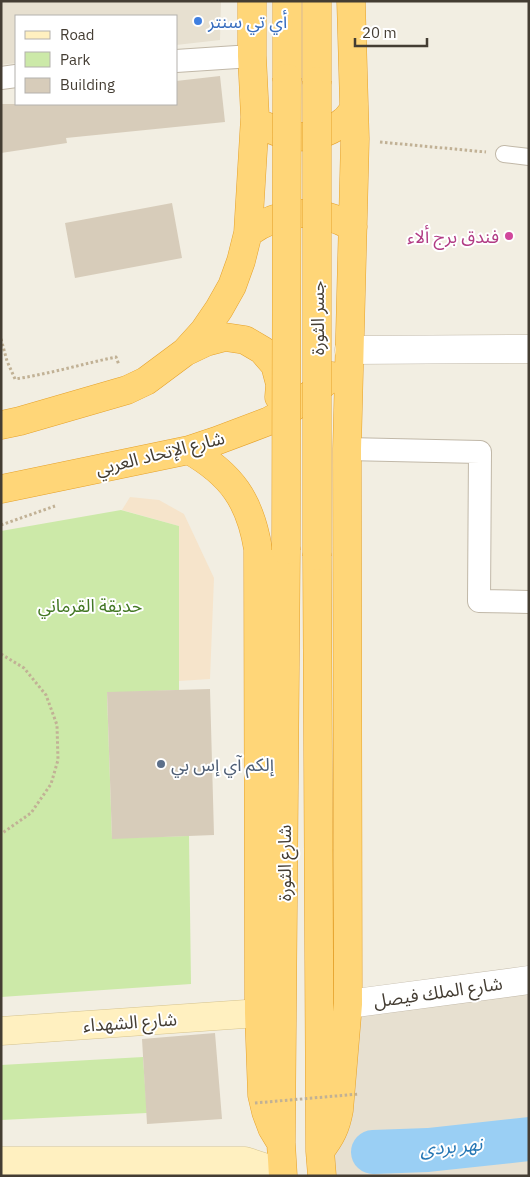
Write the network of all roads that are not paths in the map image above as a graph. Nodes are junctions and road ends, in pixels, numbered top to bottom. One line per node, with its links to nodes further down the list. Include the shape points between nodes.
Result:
1 (252, 1): 5 (highway)
2 (287, 1): 25 (highway, جسر الثورة, bridge)
3 (317, 1): 26 (highway, جسر الثورة, bridge)
4 (351, 1): 9 (highway)
5 (252, 56): 6 (street); 10 (highway)
6 (178, 61)
7 (15, 76): 8 (street)
8 (1, 78)
9 (354, 110): 10 (highway, via 344,122 314,136 282,134); 13 (highway)
10 (255, 117): 14 (highway)
11 (504, 154): 12 (street)
12 (529, 157)
13 (353, 227): 14 (highway, via 327,216 299,213 272,219); 16 (highway)
14 (248, 233): 17 (highway, via 232,286 204,331)
15 (529, 349): 16 (street)
16 (348, 350): 18 (highway, شارع الإتحاد العربي, via 334,374 314,392); 20 (highway)
17 (186, 352): 18 (highway, via 225,337 245,340 262,350 275,365 280,384 278,404); 19 (highway, via 146,381 127,390)
18 (269, 421): 21 (highway, شارع الإتحاد العربي)
19 (1, 425)
20 (346, 449): 24 (highway); 27 (street, via 480,452 478,601)
21 (189, 450): 22 (highway, شارع الإتحاد العربي); 23 (highway, via 208,460 238,492)
22 (1, 489)
23 (255, 532): 24 (highway, via 281,514 313,514 328,521); 30 (highway, via 258,549)
24 (347, 546): 29 (highway)
25 (286, 550): 32 (highway, شارع الثورة)
26 (317, 556): 34 (highway, شارع الثورة)
27 (529, 602)
28 (529, 980): 29 (street, شارع الملك فيصل)
29 (348, 1004): 34 (highway, via 339,1110)
30 (259, 1013): 31 (main road, شارع الشهداء); 32 (highway, via 262,1095 269,1120)
31 (1, 1031)
32 (281, 1143): 36 (highway, شارع الثورة)
33 (1, 1161): 35 (main road)
34 (321, 1163)
35 (43, 1168): 36 (main road, via 245,1161)
36 (282, 1174)

